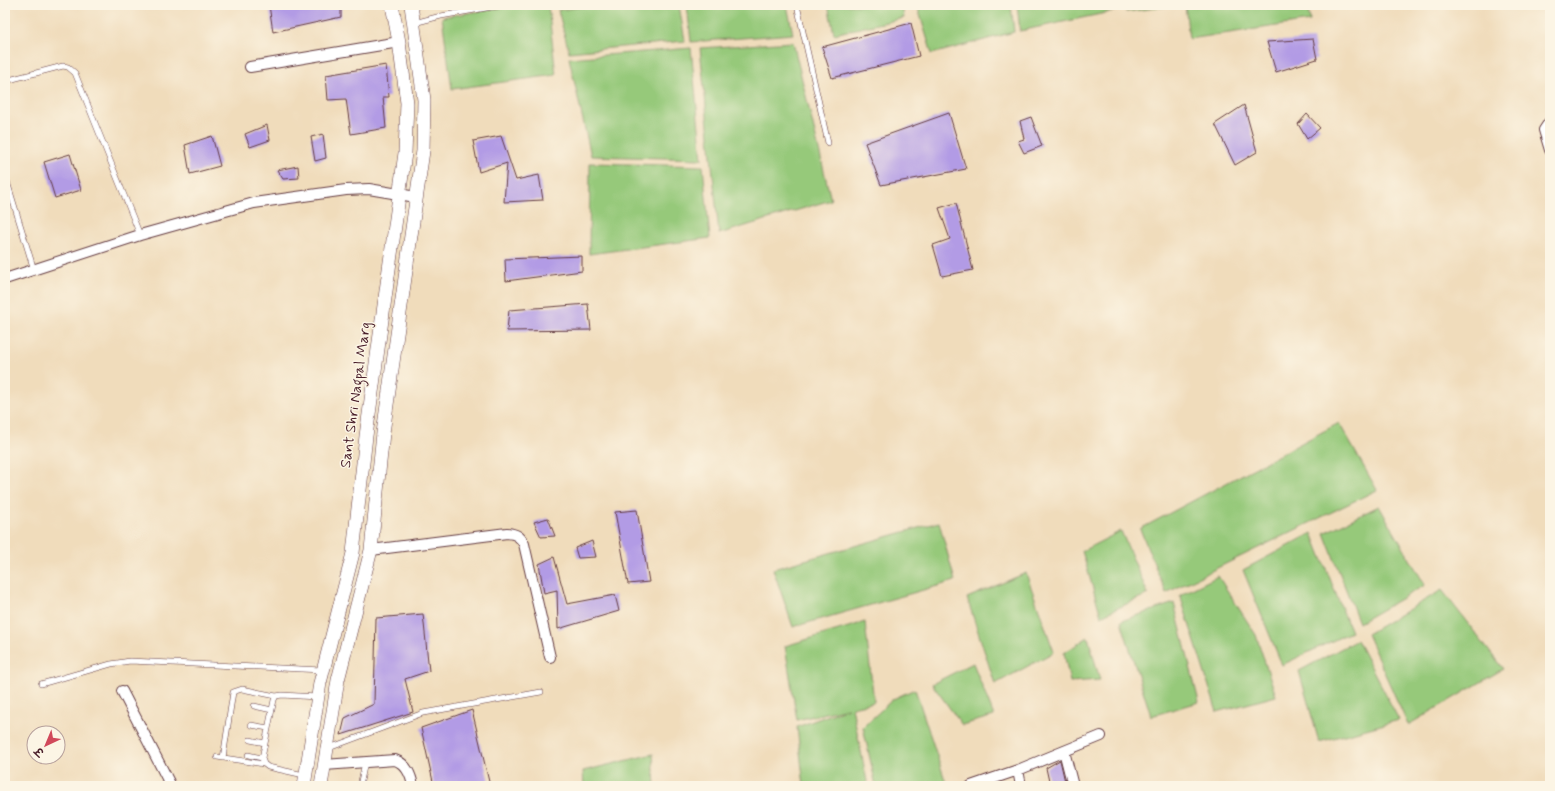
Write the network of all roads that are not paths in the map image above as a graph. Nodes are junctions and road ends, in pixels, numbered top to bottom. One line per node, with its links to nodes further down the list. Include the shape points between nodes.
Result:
1 (392, 5): 6 (street, Sant Shri Nagpal Marg)
2 (411, 5): 5 (street)
3 (503, 5): 5 (lane)
4 (797, 5): 10 (lane)
5 (414, 23): 14 (street, via 424,100 423,151)
6 (399, 42): 7 (street); 13 (street, Sant Shri Nagpal Marg, via 407,103 405,153)
7 (250, 67)
8 (5, 81): 15 (lane, via 62,66 75,73)
9 (1550, 121): 11 (street, via 1544,130)
10 (828, 143)
11 (1550, 150)
12 (5, 175): 16 (lane)
13 (399, 193): 14 (street); 15 (street, via 369,189 346,190 254,203); 20 (street, Sant Shri Nagpal Marg, via 353,552)
14 (416, 197): 18 (street, via 384,425)
15 (140, 235): 16 (street)
16 (34, 270): 17 (street)
17 (5, 279)
18 (371, 550): 19 (street, via 507,533 520,537 524,544); 33 (street, via 338,680)
19 (550, 657)
20 (323, 671): 21 (lane, via 130,661); 25 (street, Sant Shri Nagpal Marg)
21 (41, 684)
22 (122, 691): 42 (street)
23 (542, 692): 33 (lane, via 423,713)
24 (276, 696): 25 (lane, via 282,694); 27 (lane); 38 (lane, via 242,689 233,692 220,757)
25 (318, 697): 41 (street, Sant Shri Nagpal Marg)
26 (254, 706): 27 (lane)
27 (272, 710): 29 (lane)
28 (251, 725): 29 (lane)
29 (268, 728): 32 (lane)
30 (1101, 736): 34 (street)
31 (250, 740): 32 (lane)
32 (266, 743): 36 (lane)
33 (327, 748): 39 (street)
34 (1064, 751): 40 (street); 48 (street)
35 (248, 755): 36 (lane)
36 (262, 758): 38 (lane)
37 (365, 762): 39 (street); 44 (lane); 45 (street, via 400,761 408,771)
38 (264, 764): 41 (lane)
39 (324, 765): 43 (street)
40 (1018, 770): 46 (street); 47 (street)
41 (304, 780)
42 (171, 786)
43 (321, 786)
44 (360, 786)
45 (413, 786)
46 (971, 786)
47 (1021, 786)
48 (1073, 786)

